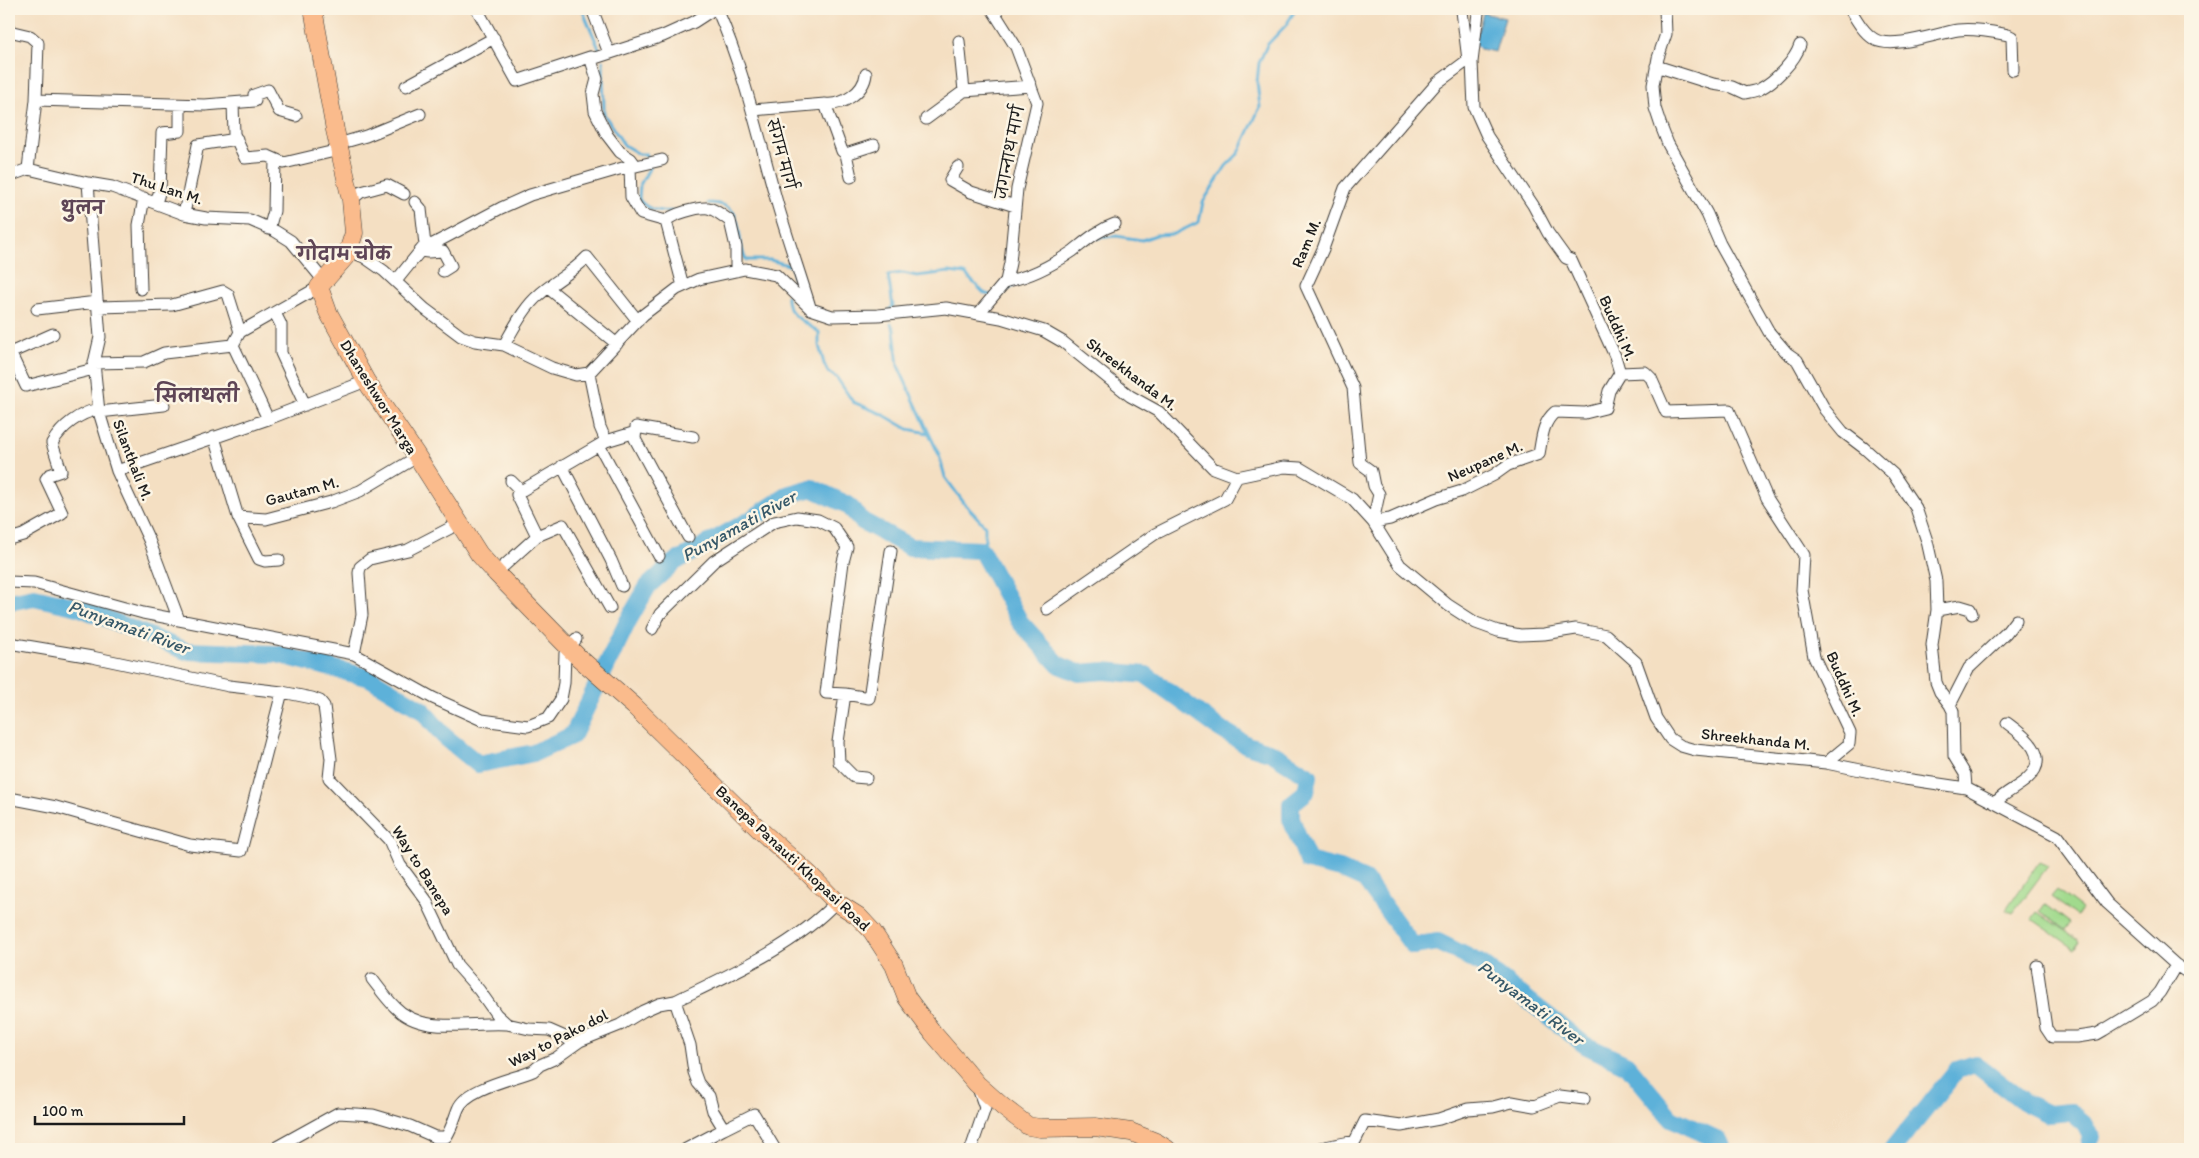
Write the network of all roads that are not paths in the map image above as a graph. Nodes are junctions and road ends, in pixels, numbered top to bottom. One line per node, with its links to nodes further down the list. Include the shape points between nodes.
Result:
1 (313, 9): 32 (main road)
2 (477, 9): 11 (street)
3 (592, 9): 14 (street)
4 (716, 9): 14 (street, via 663,36); 26 (street, संगम मार्ग, via 729,35)
5 (992, 9): 20 (street, जगन्नाथ मार्ग, via 1016,47)
6 (1665, 9): 16 (street, via 1666,34)
7 (1850, 9): 17 (street, via 1860,26 1881,41 1909,41 1960,30 2008,35 2012,37)
8 (1461, 10): 9 (street); 93 (street, Ram M., via 1468,60 1437,83 1345,188 1306,286 1354,388 1360,463 1370,471 1379,494)
9 (1483, 11): 75 (street, Buddhi M., via 1472,62 1474,107 1487,136 1548,232 1570,260)
10 (9, 31): 22 (street, via 30,36 38,43)
11 (494, 38): 15 (street, via 517,81); 19 (street)
12 (959, 41): 21 (street)
13 (1800, 45): 16 (street, via 1796,56 1784,69 1760,89 1744,93)
14 (608, 53): 15 (street, via 595,58)
15 (590, 56): 36 (street, via 597,79 593,94 595,111 607,135 620,152 631,159)
16 (1656, 66): 106 (street, via 1653,85 1655,108 1668,144 1769,332 1786,353 1797,360 1825,410 1843,432 1893,474 1916,508 1936,581)
17 (2013, 70)
18 (866, 74): 25 (street, via 860,91 835,105)
19 (406, 86)
20 (1031, 86): 21 (street); 47 (street, जगन्नाथ मार्ग, via 1037,103)
21 (964, 91): 29 (street)
22 (36, 100): 24 (street); 38 (street)
23 (232, 103): 24 (street); 28 (street, via 255,101 254,95 268,90 279,111); 30 (street)
24 (180, 104): 46 (street, via 180,131 162,133 160,190)
25 (825, 104): 26 (street); 33 (street, via 842,151)
26 (753, 110): 64 (street, संगम मार्ग, via 778,205)
27 (420, 114): 32 (street)
28 (296, 116)
29 (926, 119)
30 (237, 139): 34 (street, via 246,158 268,156); 48 (street, via 198,145)
31 (874, 145): 33 (street)
32 (339, 147): 34 (street, via 284,163); 44 (main road)
33 (846, 154): 40 (street)
34 (275, 159): 51 (street, via 274,211)
35 (662, 160): 36 (street)
36 (633, 166): 49 (street, via 631,197 641,214); 52 (street, via 530,195)
37 (958, 167): 47 (street, via 950,180 970,192)
38 (28, 170): 39 (street); 41 (street, Thu Lan M.)
39 (9, 176)
40 (851, 177)
41 (88, 184): 43 (street, Thu Lan M., via 112,187); 62 (street, Silanthali M.)
42 (404, 194): 44 (street, via 387,185 361,192)
43 (144, 198): 46 (street, Thu Lan M.); 61 (street, via 139,225)
44 (351, 200): 53 (main road, via 354,233)
45 (415, 202): 52 (street, via 421,209)
46 (156, 203): 48 (street, Thu Lan M.)
47 (1015, 206): 58 (street, जगन्नाथ मार्ग, via 1010,263)
48 (184, 214): 51 (street, Thu Lan M., via 250,220)
49 (666, 221): 55 (street, via 676,214 709,208 730,220 736,247); 59 (street)
50 (1115, 224): 58 (street, via 1101,229 1051,264)
51 (270, 229): 57 (street, Thu Lan M., via 292,241)
52 (422, 248): 54 (street, via 428,252 443,251 451,266); 56 (street)
53 (349, 251): 56 (street, via 364,257); 57 (main road)
54 (443, 270)
55 (736, 271): 59 (street, Shreekhanda M., via 698,279); 64 (street, Shreekhanda M., via 745,268 776,275)
56 (396, 281): 72 (street, via 425,309 461,336)
57 (321, 284): 66 (street); 77 (main road, Dhaneshwor Marga, via 328,312)
58 (1002, 285): 65 (street)
59 (683, 286): 67 (street, Shreekhanda M.)
60 (548, 288): 67 (street, via 576,269 587,257); 70 (street); 72 (street, via 529,306)
61 (141, 289)
62 (98, 305): 63 (street); 68 (street, via 172,305 223,291 228,294); 74 (street, Silanthali M., via 100,336)
63 (37, 309)
64 (811, 309): 65 (street, Shreekhanda M., via 832,316 946,308)
65 (980, 311): 89 (street, Shreekhanda M., via 1044,331 1063,342 1130,396 1159,412 1213,468)
66 (275, 313): 68 (street); 78 (street, via 281,325 281,353)
67 (638, 321): 70 (street, Shreekhanda M.)
68 (240, 332): 71 (street)
69 (52, 334): 73 (street)
70 (617, 344): 76 (street, Shreekhanda M.)
71 (233, 345): 74 (street, via 164,353 144,362); 81 (street)
72 (504, 345): 76 (street, via 567,373)
73 (9, 351): 74 (street, via 26,386)
74 (94, 366): 80 (street, Silanthali M.)
75 (1620, 373): 93 (street, Neupane M., via 1609,391 1605,408 1555,412 1550,417 1543,428 1539,454 1508,465 1462,491 1390,519); 118 (street, Buddhi M., via 1645,372 1651,378 1666,412 1729,410 1767,498 1804,555 1802,590 1814,657 1850,733 1849,744)
76 (589, 374): 85 (street)
77 (366, 381): 78 (street); 86 (main road, Dhaneshwor Marga)
78 (305, 404): 81 (street)
79 (164, 405): 80 (street)
80 (99, 411): 88 (street, Silanthali M.); 97 (street, via 88,411 76,418 61,429 52,443 61,471 46,479 62,513 23,535)
81 (268, 419): 83 (street)
82 (636, 432): 84 (street, via 636,427); 85 (street); 96 (street, via 635,439)
83 (214, 437): 88 (street); 92 (street)
84 (693, 437)
85 (602, 443): 87 (street); 99 (street)
86 (417, 457): 92 (street, Gautam M., via 360,491 331,502 266,519); 94 (main road, Dhaneshwor Marga)
87 (562, 466): 91 (street); 103 (street)
88 (117, 471): 108 (street, Silanthali M., via 149,540)
89 (1236, 477): 93 (street, Shreekhanda M., via 1284,467 1300,468 1352,499); 105 (street, via 1225,499 1155,534)
90 (511, 481): 91 (street)
91 (521, 491): 95 (street, via 517,495)
92 (238, 517): 100 (street, via 259,559)
93 (1373, 522): 118 (street, Shreekhanda M., via 1400,564 1448,605 1476,623 1520,635 1576,628 1606,635 1636,662 1656,718 1670,739 1681,746)
94 (460, 523): 101 (main road, Dhaneshwor Marga, via 479,554); 113 (street, via 408,550 370,559 360,567 362,615)
95 (538, 536): 101 (street); 104 (street, via 563,524)
96 (688, 537)
97 (9, 539)
98 (891, 551): 115 (street, via 870,698)
99 (659, 556)
100 (279, 560)
101 (496, 573): 112 (main road, Dhaneshwor Marga)
102 (9, 582): 108 (street, via 34,583)
103 (622, 586)
104 (610, 608)
105 (1047, 609)
106 (1937, 610): 107 (street, via 1960,606 1970,609); 116 (street, via 1932,644 1936,682)
107 (1972, 614)
108 (179, 620): 113 (street)
109 (2016, 620): 116 (street, via 1969,668)
110 (652, 629): 115 (street, via 660,614 721,557 774,522 798,517 818,520 834,528 847,547 826,693)
111 (9, 643): 114 (street, via 229,686)
112 (574, 648): 113 (street, via 565,653 561,699 548,718 528,726 482,720 433,698); 123 (main road, Banepa Panauti Khopasi Road)
113 (354, 654)
114 (282, 692): 121 (street, via 241,851 190,846 56,807); 129 (street, Way to Banepa, via 312,698 324,706 332,759 329,778 389,840 404,872 426,900 457,965)
115 (845, 694): 119 (street, via 838,742 839,762 854,777)
116 (1950, 705): 120 (street, via 1954,756 1965,774)
117 (2007, 723): 122 (street, via 2033,744 2036,764 2034,772)
118 (1826, 763): 120 (street, Shreekhanda M.)
119 (866, 778)
120 (1966, 788): 122 (street, Shreekhanda M.)
121 (9, 798)
122 (1996, 803): 124 (street, Shreekhanda M., via 2057,836 2107,903)
123 (836, 902): 128 (street, Way to Pako dol, via 766,955); 131 (main road, Banepa Panauti Khopasi Road, via 858,916 872,931 894,966 906,998)
124 (2176, 965): 125 (street, via 2152,1001 2097,1034 2060,1038 2052,1037 2046,1028); 126 (street, Shreekhanda M.)
125 (2037, 966)
126 (2190, 974)
127 (372, 979): 129 (street, via 395,1008 425,1024)
128 (675, 1001): 130 (street, Way to Pako dol, via 642,1011 620,1025); 133 (street, via 690,1045 694,1072)
129 (507, 1024): 130 (street, via 549,1030)
130 (575, 1044): 134 (street, Way to Pako dol, via 533,1071 471,1095 458,1108 446,1137 435,1137 373,1115 338,1113)
131 (977, 1084): 137 (street, via 986,1108); 138 (main road, Banepa Panauti Khopasi Road, via 1028,1126 1095,1127 1131,1132)
132 (1584, 1099): 139 (street, via 1560,1096 1534,1106 1512,1102 1468,1108 1439,1119 1401,1126 1364,1121 1355,1141)
133 (724, 1129): 135 (street); 136 (street, via 754,1114)
134 (273, 1149)
135 (686, 1149)
136 (776, 1149)
137 (971, 1149)
138 (1167, 1149)
139 (1315, 1149)

